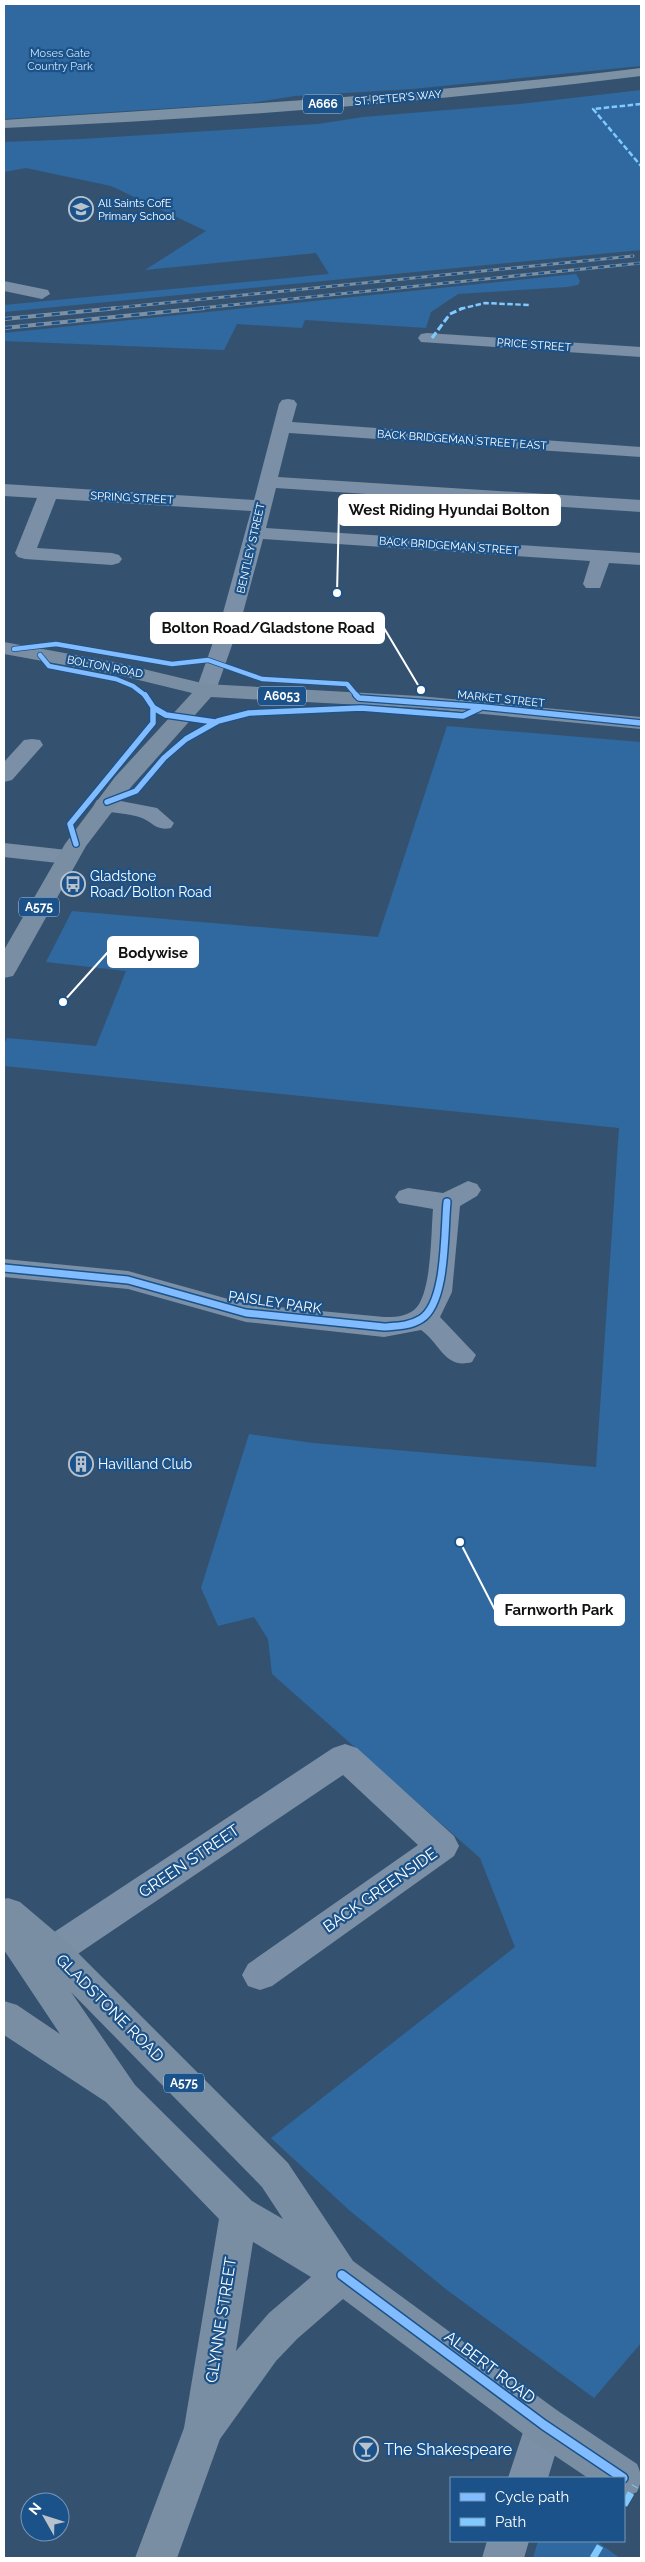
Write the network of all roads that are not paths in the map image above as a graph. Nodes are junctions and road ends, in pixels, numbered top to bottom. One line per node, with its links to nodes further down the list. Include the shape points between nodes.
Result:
1 (641, 72): 3 (highway, ST. PETER'S WAY / A666, via 364,101)
2 (641, 84): 4 (highway, ST. PETER'S WAY / A666, via 491,102)
3 (4, 124)
4 (4, 136)
5 (4, 286): 6 (street)
6 (42, 294)
7 (427, 338): 8 (street, PRICE STREET)
8 (641, 352)
9 (288, 404): 10 (street, BENTLEY STREET)
10 (282, 427): 11 (street, BACK BRIDGEMAN STREET EAST); 12 (street, BENTLEY STREET)
11 (641, 452)
12 (268, 482): 15 (street, BENTLEY STREET); 16 (street)
13 (4, 490): 14 (street, SPRING STREET)
14 (48, 494): 15 (street, SPRING STREET); 19 (street, via 25,553)
15 (260, 506): 17 (street, BENTLEY STREET)
16 (641, 506)
17 (257, 533): 18 (street, BACK BRIDGEMAN STREET); 23 (street, BENTLEY STREET, via 225,642)
18 (601, 557): 20 (street, BACK BRIDGEMAN STREET); 21 (street)
19 (112, 559)
20 (641, 559)
21 (593, 584)
22 (4, 648): 23 (main road, BOLTON ROAD / A6053, via 122,669)
23 (206, 690): 24 (main road, MARKET STREET / A6053, via 419,702); 27 (main road, A575)
24 (641, 723)
25 (32, 745): 26 (street)
26 (4, 775)
27 (105, 805): 28 (street, via 149,813); 30 (main road, A575)
28 (163, 823)
29 (4, 850): 30 (street)
30 (67, 857): 31 (main road, A575)
31 (4, 971)
32 (408, 1197): 34 (street, via 458,1196 438,1296 431,1310)
33 (4, 1268): 34 (street, PAISLEY PARK, via 128,1280 246,1313 384,1327 402,1327)
34 (422, 1318): 35 (street, via 436,1327)
35 (462, 1355)
36 (345, 1757): 39 (street, GREEN STREET); 40 (street, BACK GREENSIDE, via 442,1846)
37 (4, 1908): 39 (main road, GLADSTONE ROAD / A575)
38 (4, 1922): 39 (main road, GLADSTONE ROAD / A575)
39 (44, 1958): 42 (main road, GLADSTONE ROAD / A575); 44 (main road, GLADSTONE ROAD / A575, via 275,2176)
40 (260, 1975)
41 (4, 2016): 42 (main road, A575)
42 (122, 2096): 43 (main road, A575)
43 (239, 2213): 44 (main road, A575); 46 (main road, GLYNNE STREET)
44 (342, 2275): 45 (main road, ALBERT ROAD / A575); 46 (main road, GLYNNE STREET, via 262,2348)
45 (544, 2425): 47 (street); 48 (main road, ALBERT ROAD / A575)
46 (204, 2428): 52 (main road, GLYNNE STREET)
47 (528, 2477)
48 (622, 2477)
49 (625, 2479): 50 (main road, ALBERT ROAD / A575)
50 (641, 2490)
51 (508, 2542): 53 (street)
52 (156, 2558)
53 (503, 2558)

